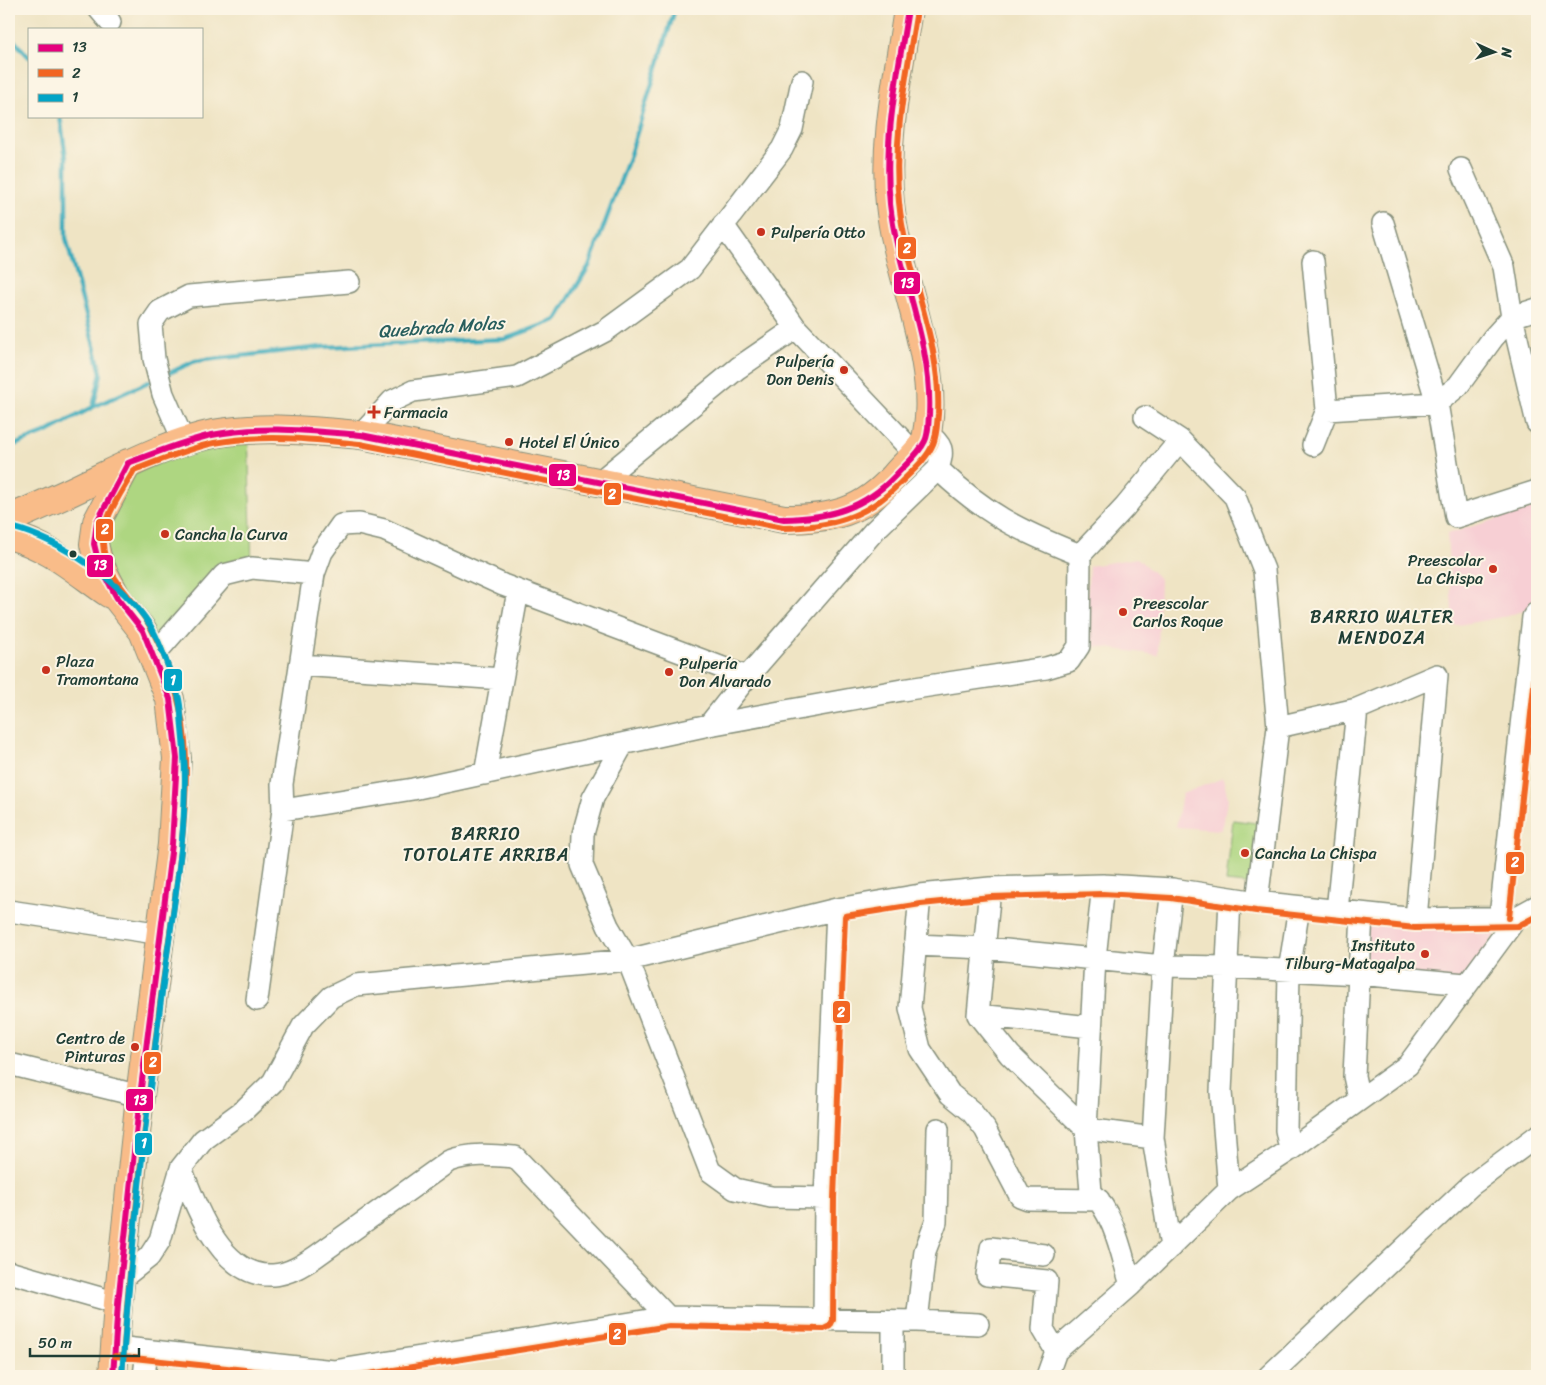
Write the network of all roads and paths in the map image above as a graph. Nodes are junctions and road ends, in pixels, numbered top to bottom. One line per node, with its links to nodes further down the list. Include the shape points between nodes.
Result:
1 (908, 9): 18 (main road, via 888,164 890,205 927,374 930,410)
2 (802, 81): 5 (street, via 792,129 782,149)
3 (1461, 169): 9 (street, via 1504,267)
4 (1383, 223): 11 (street)
5 (723, 225): 10 (street); 15 (street, via 690,269 605,331 517,377 413,391 392,401)
6 (1313, 261): 12 (street)
7 (349, 282): 17 (street, via 189,296 160,311 151,324 154,360 163,394)
8 (1537, 309): 9 (street)
9 (1512, 317): 11 (street, via 1458,386); 14 (street)
10 (796, 328): 18 (street); 22 (street, via 738,368)
11 (1436, 403): 12 (street); 23 (street, via 1456,517)
12 (1327, 410): 19 (street)
13 (1145, 417): 16 (street)
14 (1537, 424)
15 (361, 434): 17 (main road, via 248,430 212,434); 22 (main road)
16 (1180, 440): 26 (street, via 1126,507); 37 (street, via 1235,497 1264,570)
17 (184, 442): 20 (main road)
18 (921, 444): 21 (street, via 940,444); 22 (main road, via 887,485 867,502 817,519 776,517)
19 (1313, 445)
20 (128, 463): 24 (main road); 29 (main road, via 98,522 94,544 99,564)
21 (938, 469): 26 (street, via 965,495 1000,520); 33 (street, via 874,531)
22 (599, 482)
23 (1537, 491)
24 (9, 519)
25 (9, 535): 29 (main road, via 31,541 58,555)
26 (1080, 555): 36 (street, via 1079,646 1069,661 1046,668)
27 (314, 574): 28 (street, via 322,552 341,525 359,524 384,530); 31 (street, via 252,568 224,575); 32 (street)
28 (518, 591): 33 (street); 34 (street)
29 (117, 598): 31 (main road, via 143,631)
30 (1537, 612): 53 (street, via 1532,617)
31 (153, 656): 55 (main road, via 170,699 177,758 175,812)
32 (300, 665): 34 (street); 40 (street, via 282,784)
33 (747, 677): 36 (street)
34 (502, 679): 39 (street)
35 (1357, 709): 37 (street); 51 (street); 54 (street, via 1436,675)
36 (709, 725): 38 (street)
37 (1278, 727): 46 (street)
38 (623, 744): 39 (street); 59 (street, via 594,798 583,834 582,864 608,926)
39 (485, 774): 40 (street)
40 (283, 810): 65 (street)
41 (1103, 885): 42 (street); 43 (street); 58 (street)
42 (990, 888): 44 (street); 57 (street)
43 (1172, 889): 45 (street); 60 (street)
44 (920, 895): 50 (street); 56 (street)
45 (1230, 899): 46 (street); 61 (street)
46 (1257, 902): 48 (street)
47 (1537, 906): 53 (street)
48 (1299, 907): 51 (street); 62 (street)
49 (9, 910): 55 (street)
50 (836, 910): 59 (street); 78 (street)
51 (1337, 911): 52 (street)
52 (1362, 914): 54 (street); 63 (street)
53 (1508, 917): 54 (street); 64 (street)
54 (1416, 918)
55 (162, 934): 69 (main road)
56 (915, 945): 57 (street); 79 (street, via 910,1008 920,1049 950,1094 971,1111 985,1129 1020,1196 1028,1199)
57 (986, 948): 58 (street); 66 (street)
58 (1094, 958): 60 (street); 67 (street)
59 (628, 960): 76 (street, via 356,985 331,997 302,1026 273,1082 244,1110 203,1140); 78 (street, via 710,1171 735,1190 771,1196)
60 (1163, 966): 61 (street); 73 (street)
61 (1227, 967): 62 (street); 77 (street, via 1221,1092)
62 (1289, 971): 63 (street); 75 (street, via 1286,1130)
63 (1359, 974): 64 (street); 70 (street, via 1354,1076)
64 (1465, 984): 70 (street, via 1408,1065)
65 (257, 1000)
66 (978, 1015): 67 (street); 72 (street, via 1010,1055)
67 (1090, 1027): 72 (street)
68 (9, 1064): 69 (street)
69 (140, 1096): 84 (main road)
70 (1359, 1099): 75 (street)
71 (938, 1129): 88 (street, via 936,1222 926,1251)
72 (1086, 1129): 73 (street); 79 (street, via 1090,1192)
73 (1153, 1138): 80 (street)
74 (1536, 1140): 97 (street, via 1470,1186)
75 (1290, 1150): 77 (street)
76 (181, 1168): 84 (street, via 160,1240); 85 (street, via 202,1220 223,1250 247,1269 272,1275 297,1269 448,1161 462,1156 515,1156)
77 (1229, 1190): 80 (street)
78 (825, 1198): 86 (street)
79 (1099, 1200): 83 (street, via 1115,1233)
80 (1171, 1247): 83 (street)
81 (1044, 1256): 92 (street, via 990,1248 987,1275 1047,1281 1043,1329)
82 (9, 1272): 84 (street)
83 (1131, 1285): 92 (street)
84 (120, 1291): 90 (main road)
85 (668, 1317): 86 (street); 91 (street, via 334,1371)
86 (824, 1320): 87 (street)
87 (893, 1321): 88 (street); 95 (street)
88 (917, 1321): 89 (street)
89 (978, 1324)
90 (116, 1348): 91 (street); 93 (main road)
91 (147, 1351): 94 (street)
92 (1056, 1351): 96 (street)
93 (113, 1376)
94 (144, 1376)
95 (893, 1376)
96 (1047, 1376)
97 (1269, 1376)

